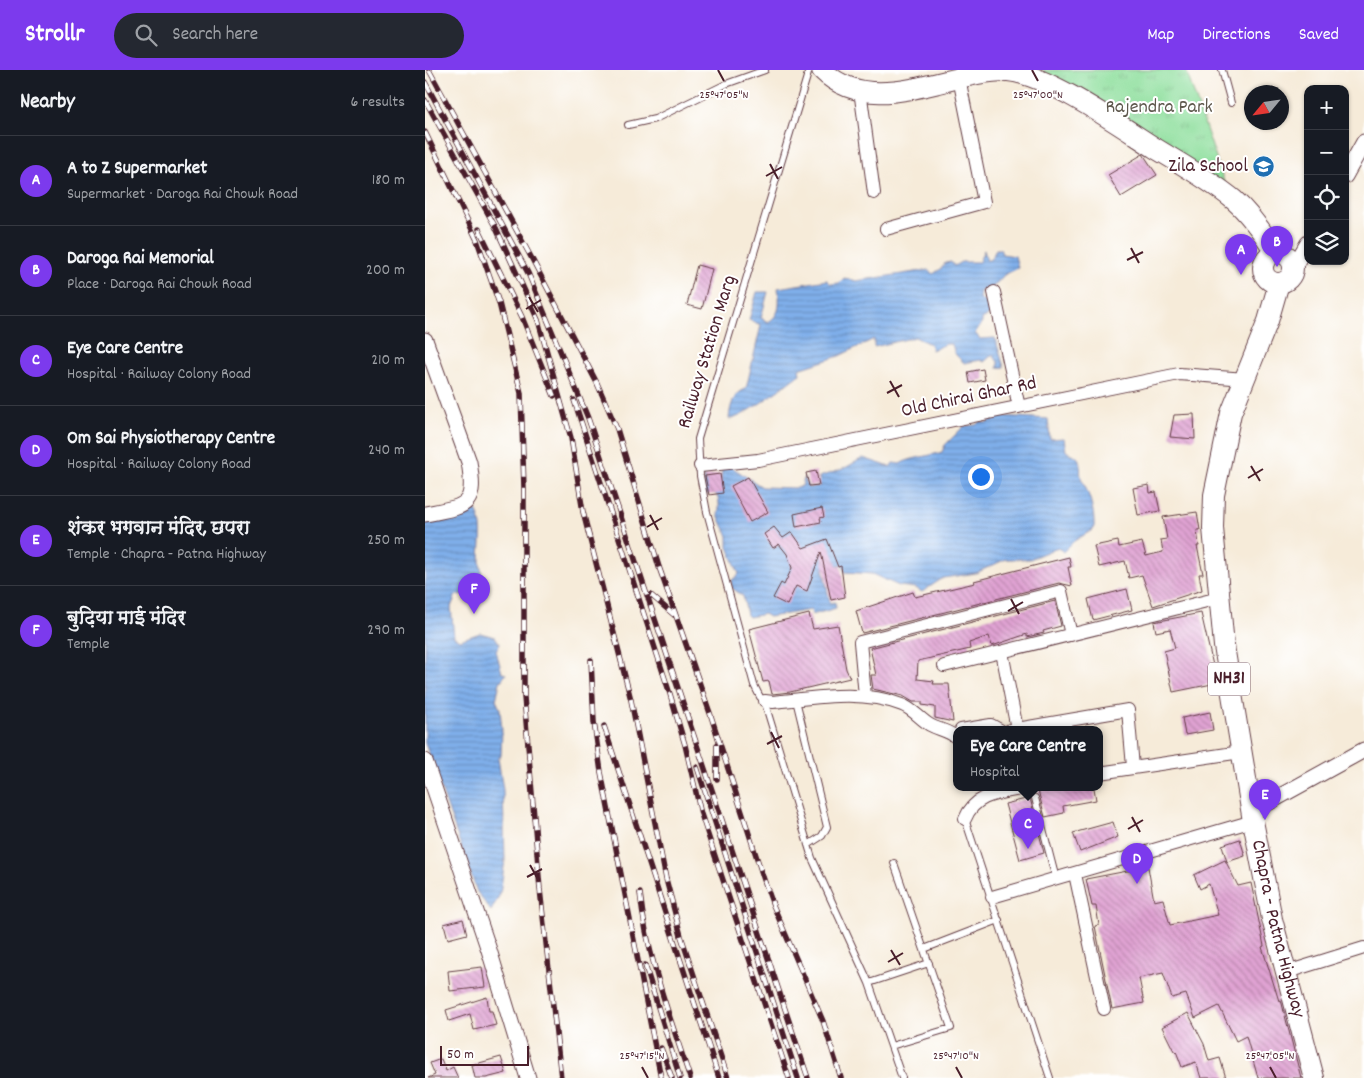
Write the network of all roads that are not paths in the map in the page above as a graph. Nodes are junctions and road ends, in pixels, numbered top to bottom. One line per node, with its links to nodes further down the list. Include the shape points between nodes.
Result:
1 (765, 70): 9 (lane, via 726,84 655,120)
2 (809, 70): 22 (lane, Railway Station Marg, via 734,325 700,428)
3 (822, 70): 7 (highway)
4 (1222, 70): 8 (lane)
5 (1043, 76): 6 (highway, via 1007,71); 15 (highway, via 1233,200 1266,236)
6 (959, 78): 7 (highway, via 903,90); 13 (street, via 985,202)
7 (860, 90): 12 (street)
8 (1231, 103)
9 (628, 125)
10 (1364, 142): 11 (street)
11 (1346, 175)
12 (874, 193)
13 (886, 229)
14 (1304, 250): 16 (street)
15 (1276, 253): 16 (highway, via 1288,256); 17 (highway, via 1267,258 1263,267 1266,277)
16 (1293, 268): 17 (highway, NH31, via 1291,277)
17 (1279, 283): 20 (highway, Chapra - Patna Highway / NH31, via 1269,321)
18 (994, 292): 21 (street)
19 (425, 340): 23 (street, via 469,462 472,493 466,503)
20 (1246, 379): 21 (street, Old Chirai Ghar Rd, via 1179,374); 24 (highway, Chapra - Patna Highway / NH31, via 1231,412 1215,496 1213,528)
21 (1019, 407): 22 (street, Old Chirai Ghar Rd, via 758,460)
22 (700, 466): 29 (lane, Railway Station Marg, via 701,488 754,685)
23 (425, 514)
24 (1219, 598): 25 (street); 35 (highway, Chapra - Patna Highway / NH31)
25 (1071, 636): 26 (street); 28 (street, via 1061,590 860,642)
26 (1002, 652): 27 (street); 32 (street)
27 (944, 666)
28 (865, 696): 30 (street); 33 (street, via 902,705 931,725)
29 (765, 700): 30 (street); 43 (lane, Railway Station Marg)
30 (796, 700): 43 (lane, via 827,828 823,836)
31 (1073, 725): 37 (street, via 1128,710)
32 (1012, 726)
33 (953, 732)
34 (1364, 750): 41 (street)
35 (1241, 752): 37 (street); 41 (highway, Chapra - Patna Highway / NH31)
36 (425, 761): 56 (street)
37 (1133, 768): 38 (street)
38 (1103, 772)
39 (990, 791): 42 (street, via 970,808)
40 (1035, 798): 46 (lane)
41 (1253, 816): 45 (street); 52 (highway, Chapra - Patna Highway / NH31, via 1272,918)
42 (965, 819): 47 (lane)
43 (808, 845): 53 (lane, Railway Station Marg)
44 (894, 863): 50 (lane)
45 (1075, 874): 46 (street); 54 (street)
46 (1056, 879): 47 (street)
47 (992, 898): 48 (lane)
48 (999, 920): 50 (lane); 58 (lane)
49 (1364, 948): 52 (street)
50 (924, 949): 51 (lane)
51 (929, 963): 53 (lane); 55 (lane, via 951,1028)
52 (1287, 972): 59 (highway, Chapra - Patna Highway / NH31)
53 (869, 983): 55 (lane, Railway Station Marg)
54 (1104, 1009)
55 (891, 1046): 57 (lane, Railway Station Marg)
56 (528, 1078)
57 (902, 1078)
58 (1050, 1078)
59 (1314, 1078)

